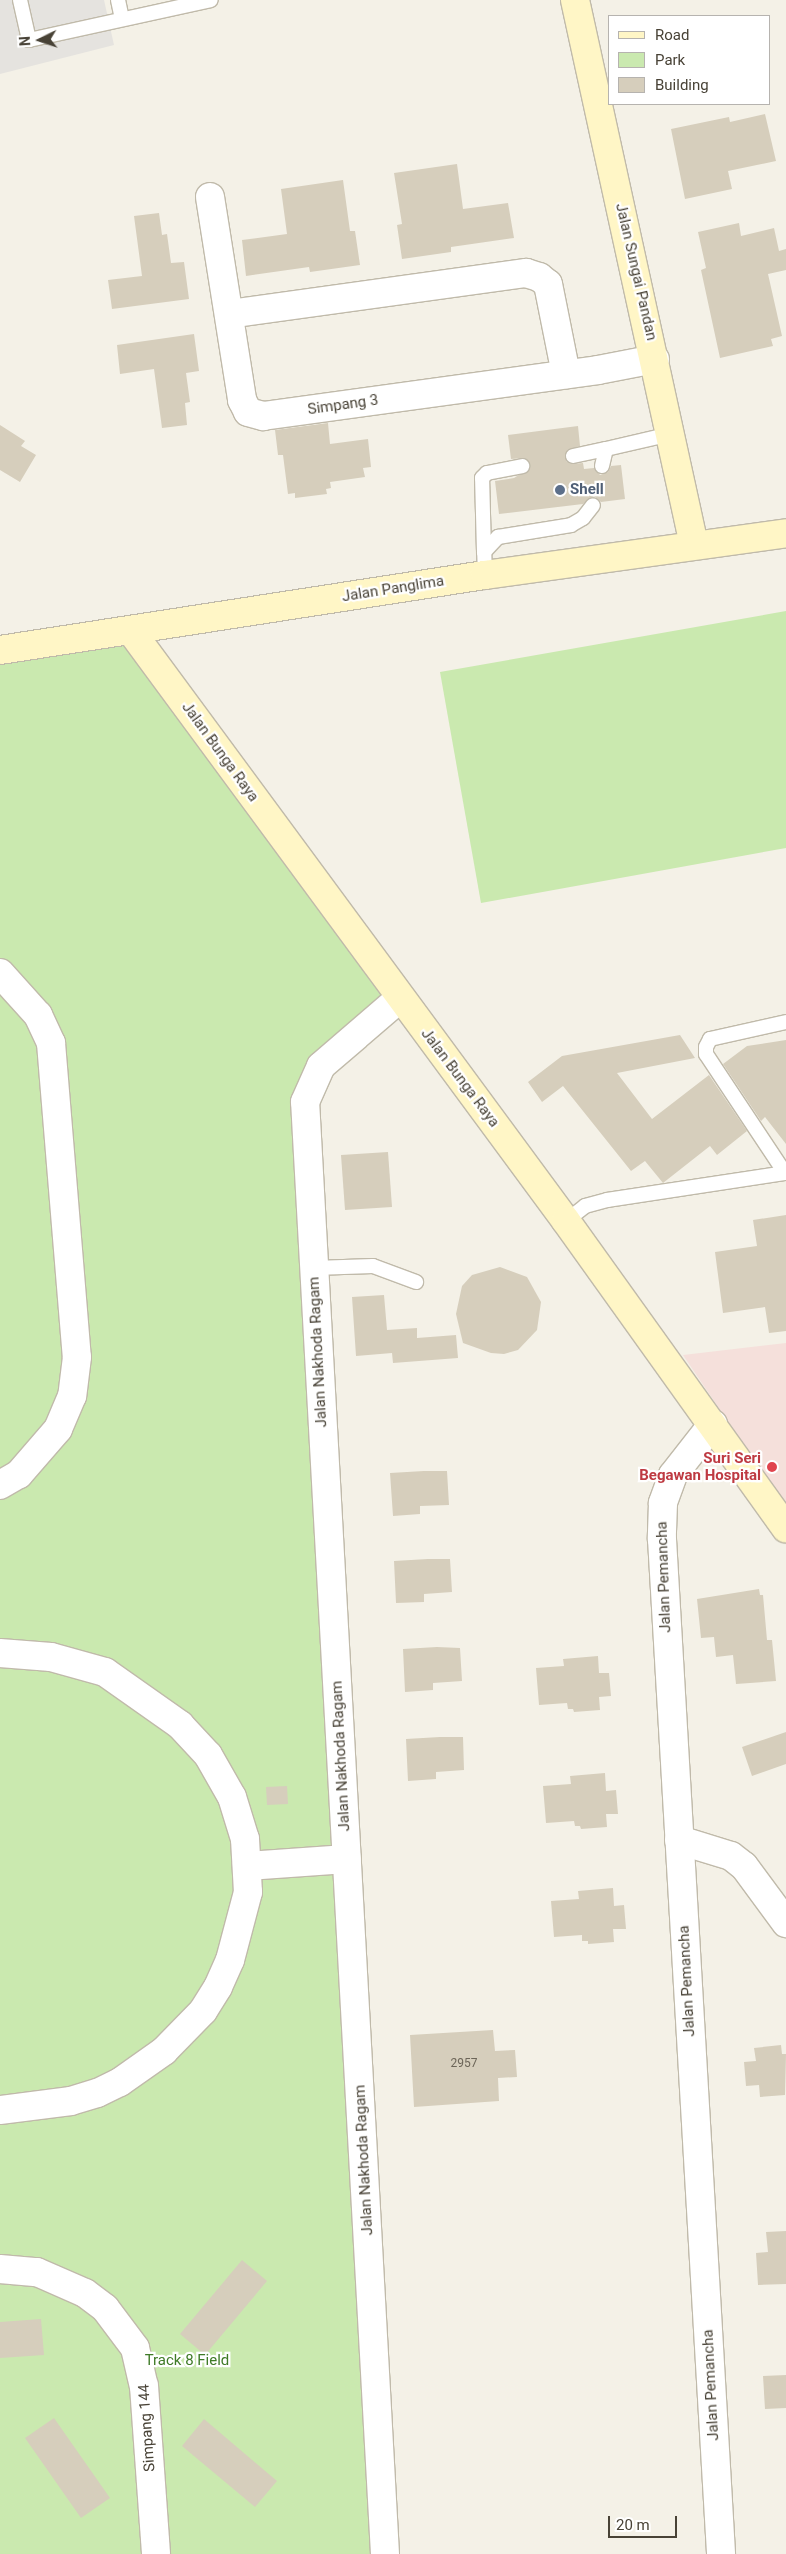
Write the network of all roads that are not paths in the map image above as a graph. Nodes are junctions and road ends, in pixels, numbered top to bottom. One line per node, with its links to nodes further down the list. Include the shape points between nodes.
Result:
1 (20, 0): 5 (lane, via 29,40)
2 (118, 0): 5 (lane)
3 (211, 0): 5 (lane)
4 (575, 0): 8 (street, Jalan Sungai Pandan)
5 (122, 19)
6 (210, 197): 7 (street, Simpang 3)
7 (230, 314): 9 (street, via 526,273 548,284); 9 (street, Simpang 3, via 242,400 248,412 263,416)
8 (655, 359): 9 (street, Simpang 3); 10 (street, Jalan Sungai Pandan)
9 (566, 374)
10 (671, 434): 11 (lane); 17 (street, Jalan Sungai Pandan)
11 (606, 449): 12 (lane); 14 (lane)
12 (572, 456)
13 (522, 466): 18 (lane, via 487,473 482,478)
14 (602, 466)
15 (593, 505): 18 (lane, via 578,523 498,538)
16 (786, 533): 17 (street, Jalan Panglima)
17 (694, 545): 18 (street, Jalan Panglima)
18 (484, 564): 19 (street, Jalan Panglima)
19 (131, 630): 20 (street, Jalan Panglima); 22 (street, Jalan Bunga Raya)
20 (0, 650)
21 (0, 973): 29 (street, via 38,1015 51,1043 77,1357 72,1396 58,1429 19,1474)
22 (400, 998): 25 (street, Jalan Bunga Raya); 26 (street, Jalan Nakhoda Ragam, via 327,1059 315,1074 307,1093 305,1113)
23 (786, 1022): 24 (lane, via 710,1039 706,1054)
24 (786, 1175): 25 (lane, via 607,1200 585,1206)
25 (566, 1221): 28 (street, Jalan Bunga Raya)
26 (314, 1268): 27 (lane, via 373,1266); 33 (street, Jalan Nakhoda Ragam)
27 (416, 1282)
28 (714, 1424): 30 (street, Jalan Bunga Raya); 32 (street, Jalan Pemancha, via 673,1475 663,1503 665,1614)
29 (0, 1485)
30 (786, 1528)
31 (0, 1653): 34 (street, via 51,1657 105,1672 180,1725 208,1755 232,1797 245,1839)
32 (679, 1840): 35 (street, via 731,1856 744,1866); 40 (street, Jalan Pemancha)
33 (347, 1859): 34 (street); 39 (street, Jalan Nakhoda Ragam)
34 (247, 1866): 36 (street, via 248,1892 230,1960 203,2011 184,2032 140,2069 97,2093 71,2101)
35 (786, 1922)
36 (0, 2110)
37 (0, 2268): 38 (street, Simpang 144, via 37,2272 85,2293 105,2308 135,2348 144,2386)
38 (156, 2554)
39 (385, 2554)
40 (721, 2554)

